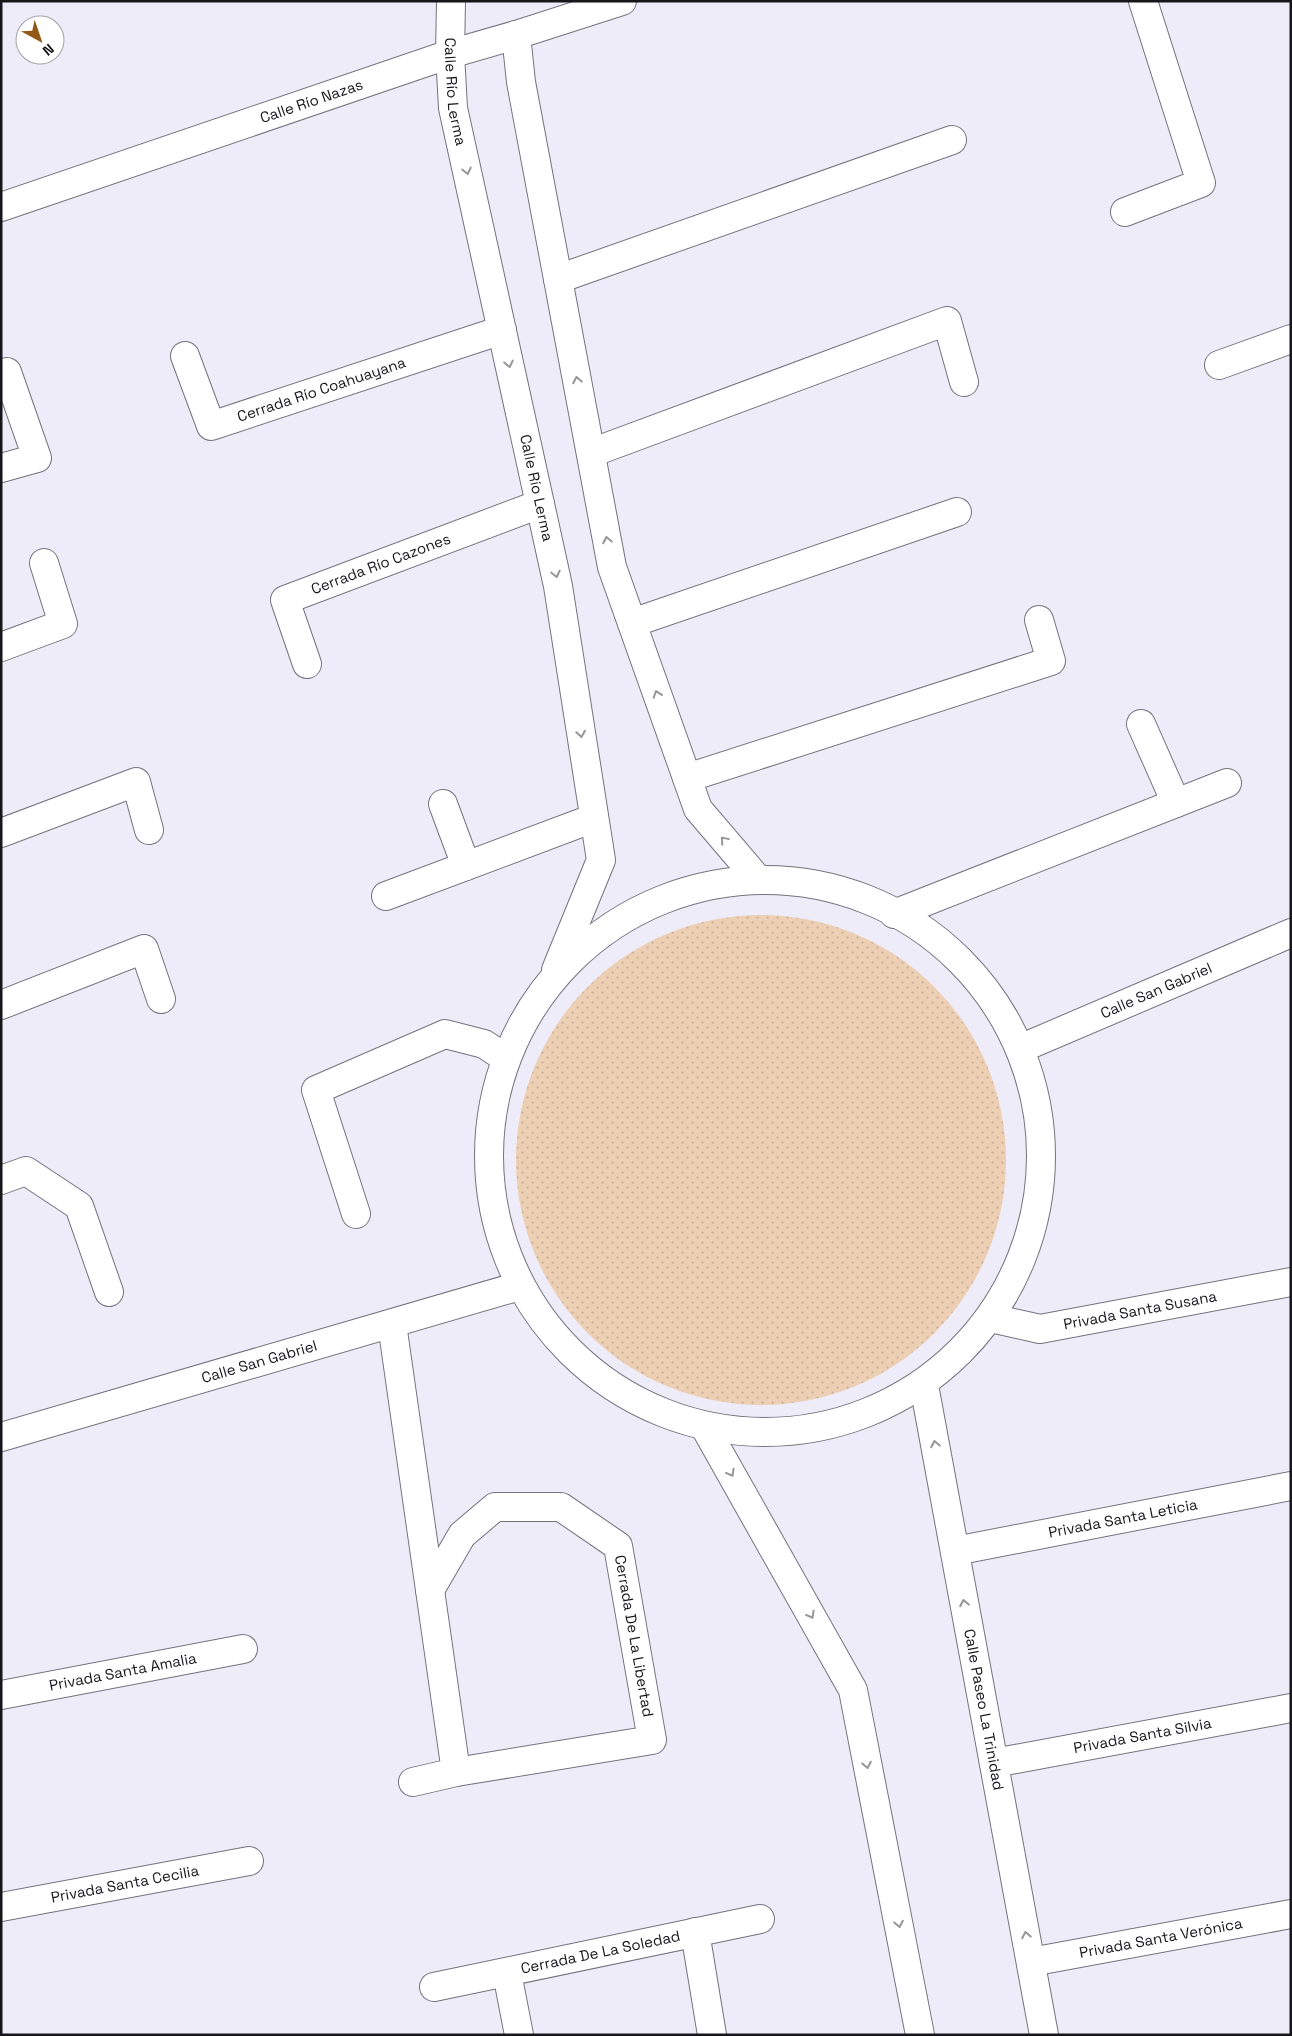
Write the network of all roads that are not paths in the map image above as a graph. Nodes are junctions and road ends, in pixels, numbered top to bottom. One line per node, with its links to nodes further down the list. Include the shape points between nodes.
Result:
1 (451, 1): 5 (street, Calle Río Lerma)
2 (622, 1): 4 (street, Calle Río Nazas)
3 (1143, 1): 8 (street, via 1201,183)
4 (516, 35): 5 (street, Calle Río Nazas); 9 (street, via 521,82)
5 (450, 54): 7 (street, Calle Río Nazas); 10 (street, Calle Río Lerma, one-way to 10, via 453,108)
6 (952, 140): 9 (street)
7 (1, 207)
8 (1126, 212)
9 (558, 279): 16 (street, one-way to 9)
10 (502, 330): 12 (street, Cerrada Río Coahuayana, via 211,426); 18 (street, Calle Río Lerma, one-way to 18)
11 (1291, 339): 13 (street)
12 (185, 356)
13 (1219, 365)
14 (7, 372): 17 (street, via 37,458)
15 (964, 382): 16 (street, via 947,321)
16 (591, 453): 22 (street, one-way to 16, via 612,567)
17 (1, 468)
18 (540, 504): 24 (street, Cerrada Río Cazones, via 285,600); 30 (street, Calle Río Lerma, one-way to 30, via 558,586)
19 (957, 512): 22 (street)
20 (44, 563): 23 (street, via 63,624)
21 (1039, 620): 26 (street, via 1050,661)
22 (632, 623): 26 (street, one-way to 22)
23 (1, 647)
24 (307, 664)
25 (1141, 724): 28 (street)
26 (687, 778): 34 (street, one-way to 26, via 698,809)
27 (1227, 783): 28 (street)
28 (1176, 803): 36 (street)
29 (443, 804): 33 (street)
30 (594, 818): 33 (street); 38 (street, Calle Río Lerma, via 601,860)
31 (149, 830): 32 (street, via 136,782)
32 (1, 833)
33 (466, 866): 35 (street)
34 (756, 877): 36 (street, via 866,896); 38 (street, via 647,904)
35 (386, 896)
36 (894, 914): 41 (street, via 960,956)
37 (1291, 933): 41 (street, Calle San Gabriel)
38 (556, 970): 42 (street)
39 (161, 999): 40 (street, via 144,949)
40 (1, 1005)
41 (1022, 1048): 48 (street, via 1043,1140 1032,1233)
42 (504, 1057): 44 (street, via 484,1044 445,1034 316,1090); 46 (street, via 488,1189)
43 (1, 1180): 47 (street, via 26,1171 79,1206)
44 (356, 1214)
45 (1291, 1282): 48 (street, Privada Santa Susana, via 1040,1329)
46 (516, 1287): 49 (street, Calle San Gabriel); 51 (street, via 595,1380)
47 (109, 1292)
48 (991, 1318): 50 (street)
49 (392, 1324): 52 (street, Calle San Gabriel); 55 (street)
50 (924, 1385): 51 (street, via 820,1430); 54 (street, Calle Paseo La Trinidad, one-way to 50)
51 (707, 1431): 72 (street, one-way to 72, via 853,1690)
52 (1, 1437)
53 (1291, 1486): 54 (street, Privada Santa Leticia)
54 (955, 1551): 59 (street, Calle Paseo La Trinidad, one-way to 54)
55 (430, 1590): 60 (street); 60 (street, Cerrada De La Libertad, via 462,1535 495,1507 561,1507 618,1546 652,1740)
56 (243, 1649): 57 (street, Privada Santa Amalia)
57 (1, 1695)
58 (1291, 1708): 59 (street, Privada Santa Silvia)
59 (994, 1763): 67 (street, Calle Paseo La Trinidad, one-way to 59)
60 (456, 1772): 61 (street, Cerrada De La Libertad)
61 (413, 1782)
62 (249, 1861): 63 (street, Privada Santa Cecilia)
63 (1, 1908)
64 (1291, 1914): 67 (street, Privada Santa Verónica)
65 (760, 1919): 66 (street, Cerrada De La Soledad)
66 (695, 1932): 68 (street, Cerrada De La Soledad); 71 (street, Cerrada De La Soledad)
67 (1031, 1962): 73 (street, Calle Paseo La Trinidad)
68 (507, 1972): 69 (street, Cerrada De La Soledad); 70 (street, Cerrada De La Soledad)
69 (434, 1988)
70 (520, 2035)
71 (712, 2035)
72 (920, 2035)
73 (1044, 2035)

